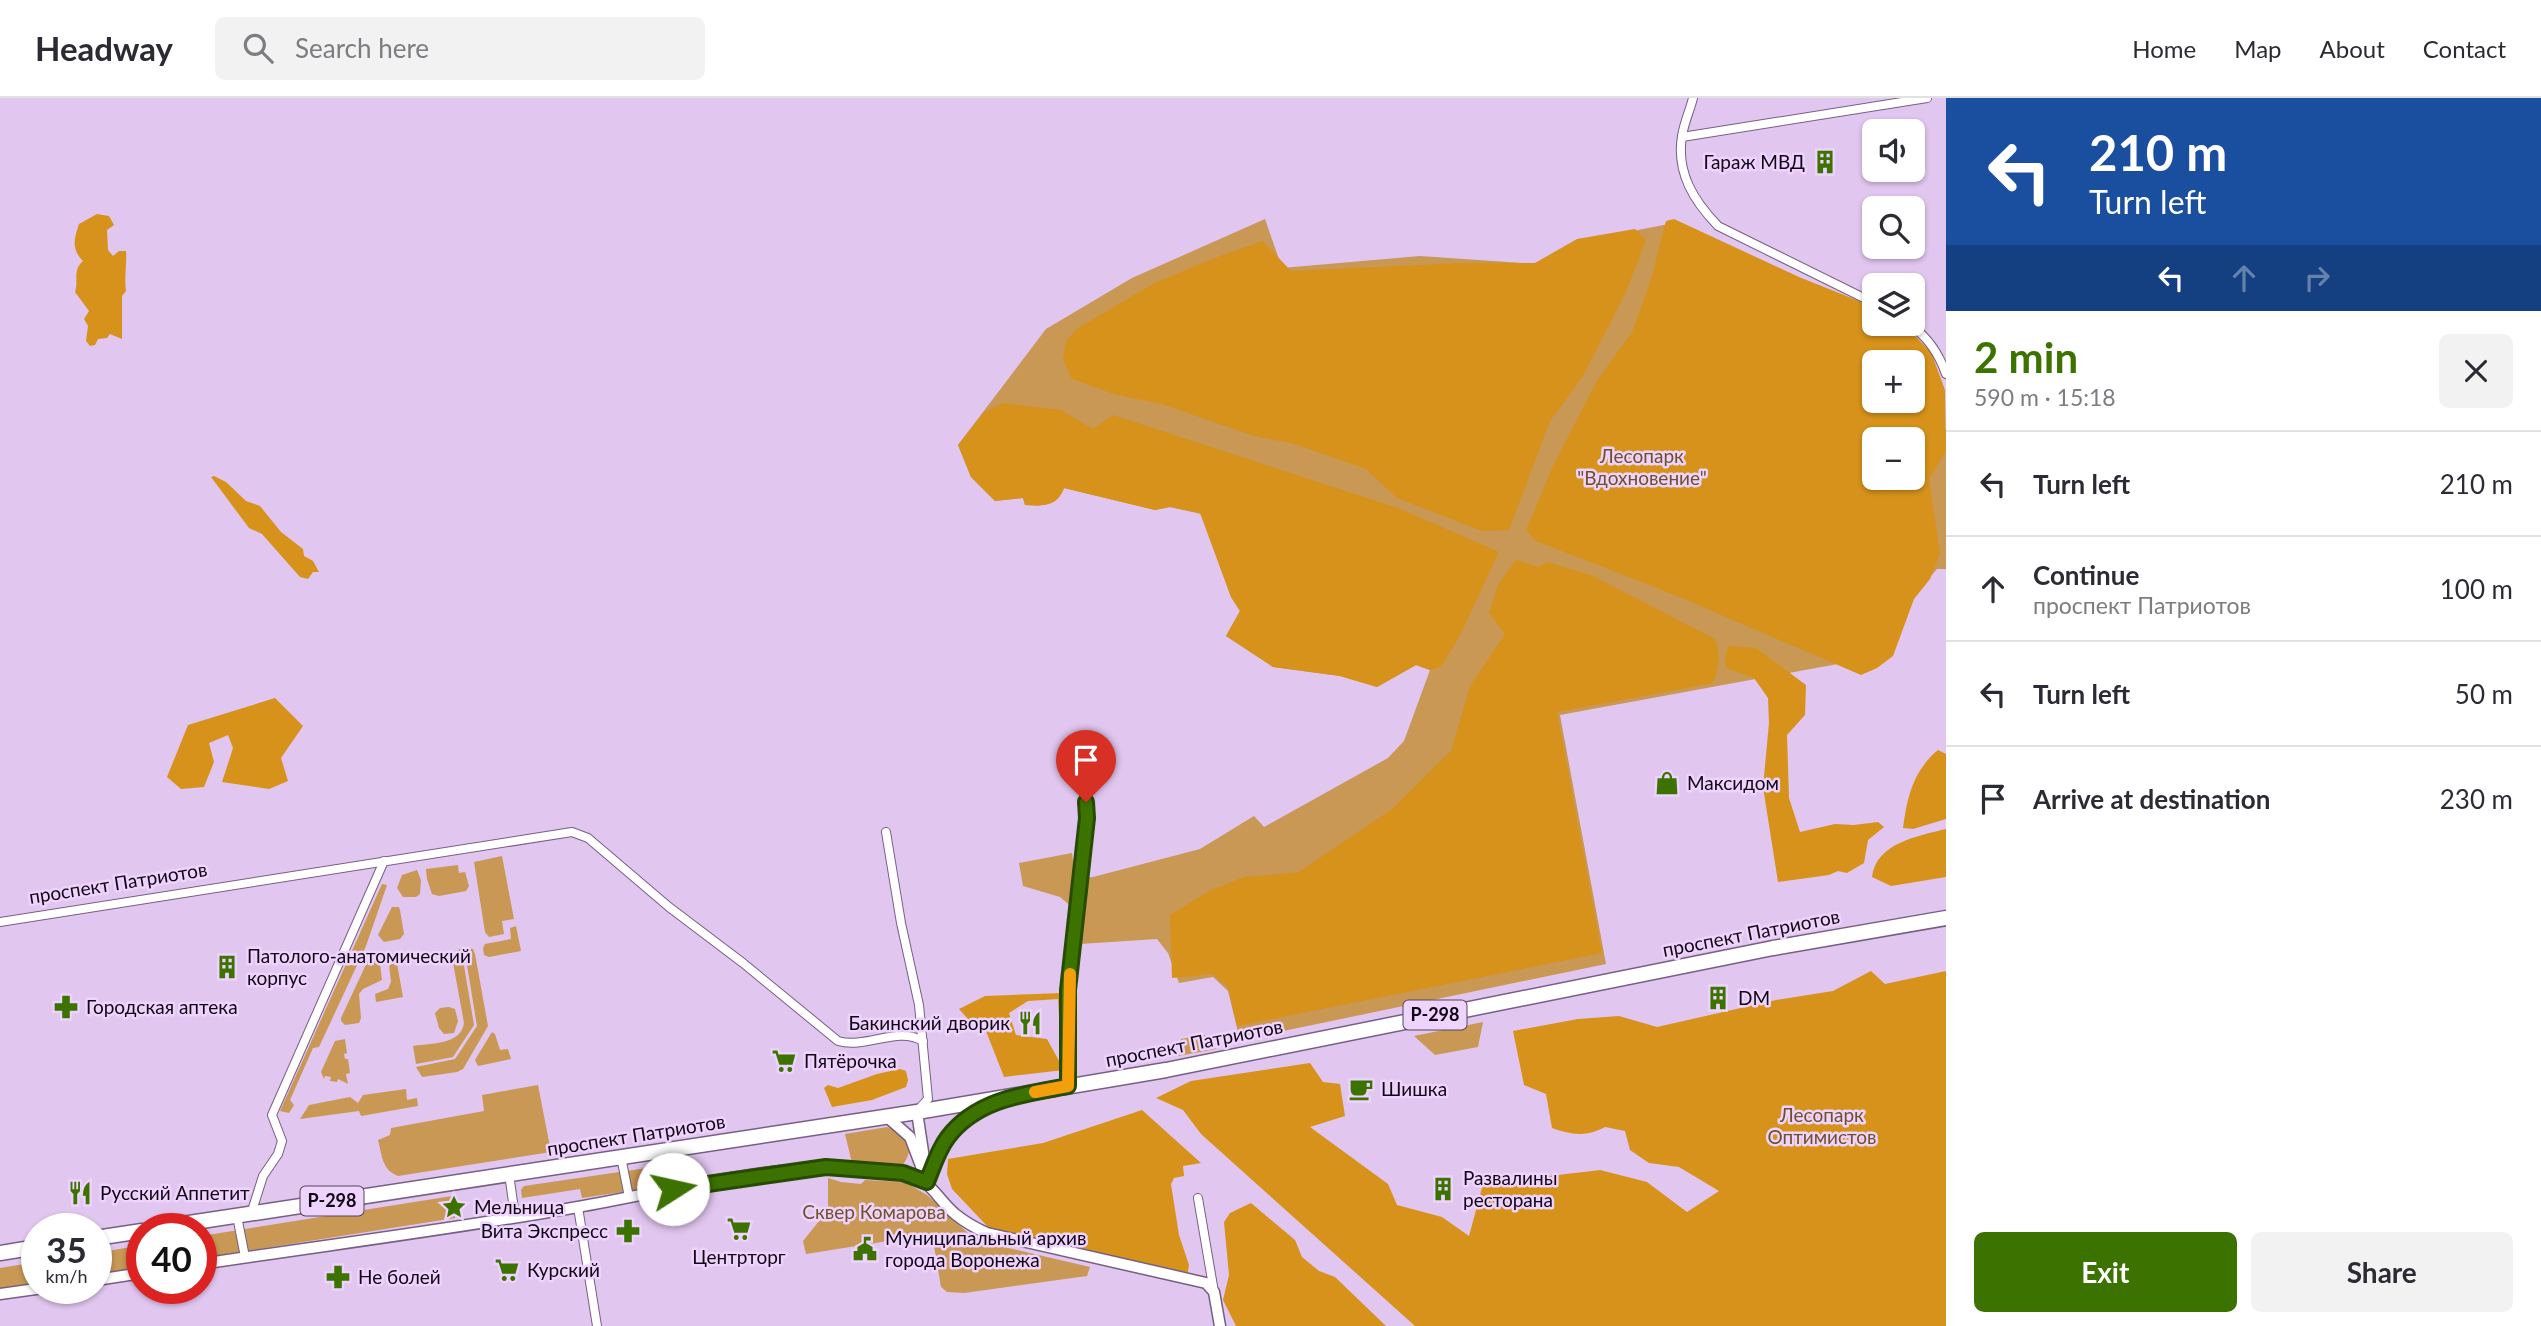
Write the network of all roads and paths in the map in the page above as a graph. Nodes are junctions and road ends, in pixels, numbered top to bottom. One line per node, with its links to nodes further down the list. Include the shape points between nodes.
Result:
1 (1693, 98): 3 (street)
2 (1927, 98): 3 (street)
3 (1682, 137): 4 (street, via 1685,180 1718,226)
4 (1862, 297)
5 (1924, 336): 6 (street)
6 (1946, 374)
7 (1085, 786): 13 (street, via 1087,818 1068,990)
8 (886, 832): 12 (street)
9 (384, 861): 11 (street, проспект Патриотов); 12 (street, проспект Патриотов, via 572,832 589,838 838,1041 851,1045 911,1034); 25 (street, via 272,1115 282,1141)
10 (1946, 918): 13 (highway, проспект Патриотов / Р-298)
11 (0, 922)
12 (923, 1041): 15 (street, via 928,1099)
13 (1068, 1086): 14 (highway, проспект Патриотов / Р-298)
14 (1006, 1097): 15 (highway, проспект Патриотов / Р-298); 20 (street, via 949,1135)
15 (917, 1112): 16 (highway, проспект Патриотов / Р-298); 20 (street)
16 (886, 1116): 17 (highway, проспект Патриотов / Р-298); 20 (street, via 909,1137)
17 (656, 1151): 18 (highway, проспект Патриотов / Р-298); 21 (street)
18 (621, 1157): 19 (highway, проспект Патриотов / Р-298); 22 (street)
19 (509, 1174): 25 (highway, проспект Патриотов / Р-298); 26 (street)
20 (927, 1182): 21 (street, via 903,1173 826,1167); 33 (street, via 955,1214 987,1233 1201,1281)
21 (699, 1184): 22 (street)
22 (629, 1197): 24 (street)
23 (1198, 1198): 33 (street)
24 (578, 1207): 26 (street); 35 (street)
25 (244, 1215): 27 (highway, проспект Патриотов / Р-298); 30 (street)
26 (515, 1216): 30 (street)
27 (217, 1219)
28 (21, 1249): 29 (highway)
29 (1, 1252)
30 (245, 1257): 31 (street)
31 (217, 1261)
32 (21, 1291): 34 (street)
33 (1214, 1292): 36 (street)
34 (0, 1294)
35 (597, 1326)
36 (1220, 1326)

